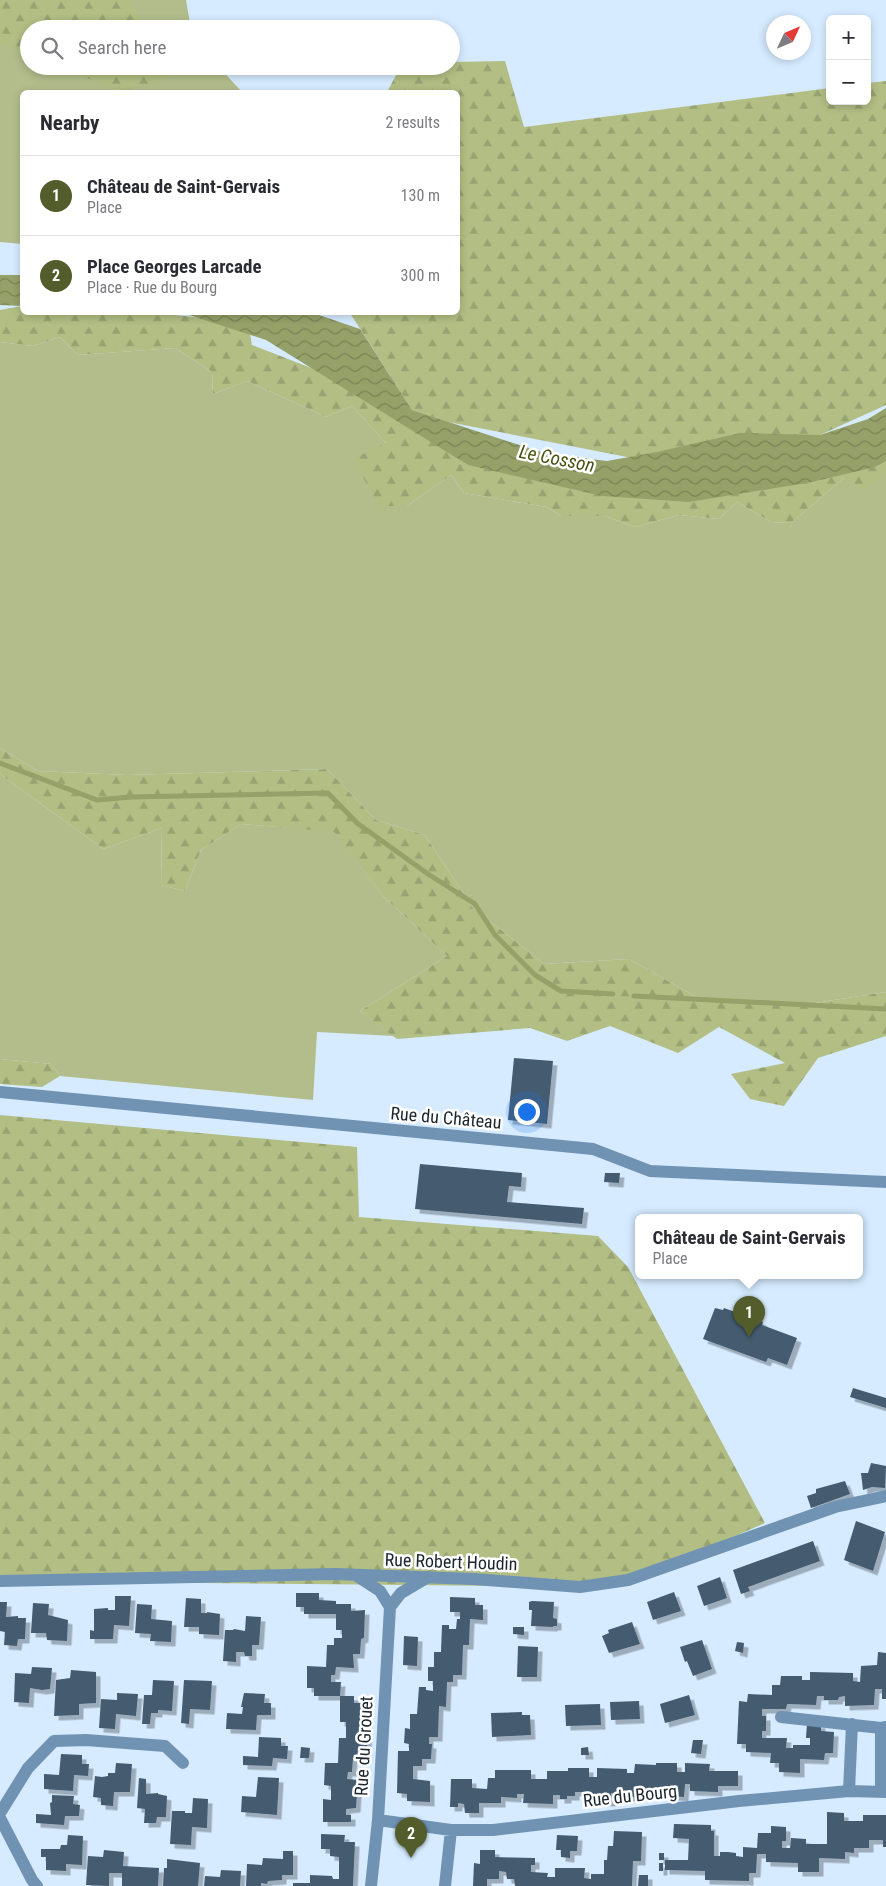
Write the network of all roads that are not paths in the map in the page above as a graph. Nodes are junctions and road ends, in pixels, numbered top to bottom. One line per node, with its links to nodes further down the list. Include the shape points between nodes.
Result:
1 (0, 1092): 2 (street, Rue du Château, via 593,1149 650,1171)
2 (886, 1182)
3 (886, 1496): 5 (street, Rue Robert Houdin, via 834,1507 628,1580 580,1587)
4 (358, 1576): 5 (street, Rue Robert Houdin); 6 (street, Rue Robert Houdin); 7 (street, via 380,1591)
5 (428, 1578): 7 (street, via 401,1593)
6 (0, 1582)
7 (390, 1608): 16 (street, Rue du Grouet)
8 (781, 1718): 9 (street)
9 (852, 1724): 10 (street); 12 (street)
10 (883, 1727): 13 (street)
11 (183, 1763): 14 (street, via 164,1746 54,1741 28,1768)
12 (848, 1791): 13 (street, Rue du Bourg); 17 (street, Rue du Bourg, via 492,1830)
13 (884, 1791)
14 (0, 1813)
15 (0, 1818): 18 (street)
16 (378, 1820): 17 (street, Rue du Bourg); 19 (street, Rue du Grouet)
17 (451, 1830): 20 (street)
18 (37, 1886)
19 (372, 1886)
20 (445, 1886)

